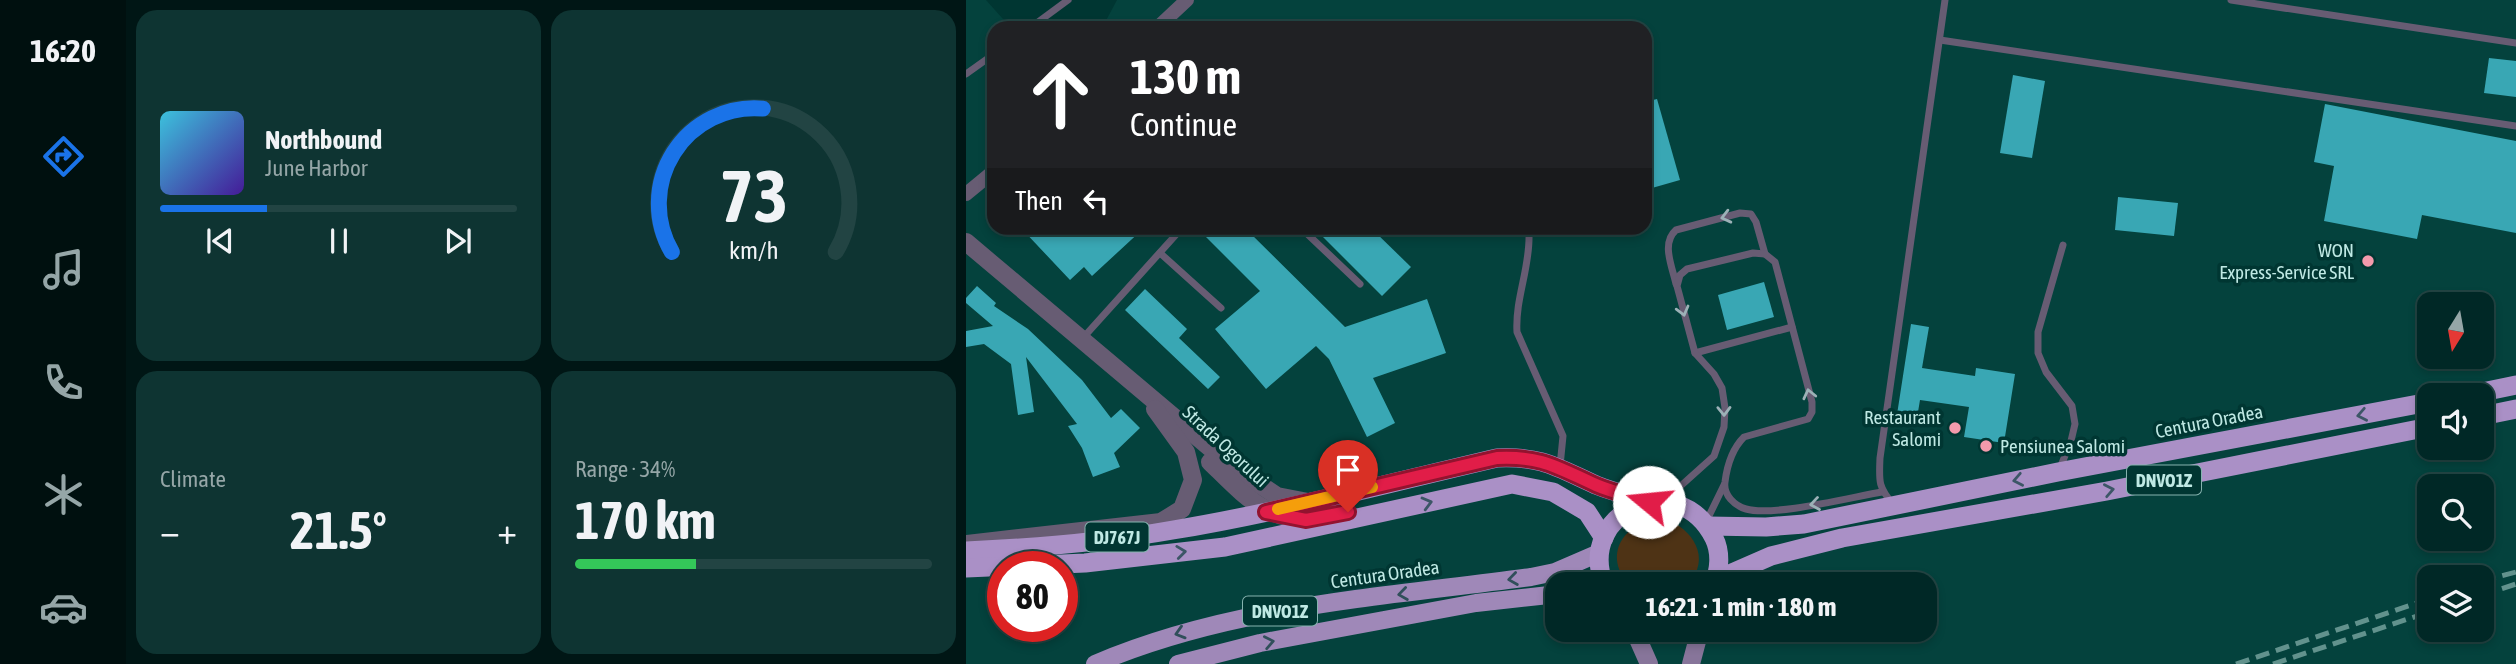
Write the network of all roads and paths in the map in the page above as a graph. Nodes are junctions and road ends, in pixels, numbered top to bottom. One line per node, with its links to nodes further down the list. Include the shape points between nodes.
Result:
1 (1068, 0): 5 (lane)
2 (1187, 0): 6 (street)
3 (1945, 0): 7 (lane)
4 (2231, 0): 8 (lane)
5 (1040, 21)
6 (1164, 21)
7 (1940, 40): 11 (lane); 38 (lane, via 1880,458 1879,479)
8 (2516, 43)
9 (987, 59): 10 (lane)
10 (966, 74)
11 (2516, 126)
12 (987, 177): 13 (street)
13 (966, 194)
14 (1176, 235): 19 (lane)
15 (1308, 235): 21 (lane)
16 (1529, 235): 35 (lane, via 1517,332 1563,436)
17 (966, 242): 25 (street, Strada Ogorului)
18 (2063, 245): 36 (lane, via 2038,332 2038,353 2046,372 2072,406 2076,424)
19 (1160, 253): 23 (lane); 25 (lane)
20 (1765, 254): 22 (lane, via 1687,269); 22 (lane, one-way to 22, via 1751,214 1676,230 1667,245); 24 (lane, via 1775,262)
21 (1360, 284)
22 (1676, 286): 26 (lane, one-way to 26)
23 (1221, 308)
24 (1792, 327): 26 (lane); 37 (lane, one-way to 24, via 1744,437 1808,419 1812,412)
25 (1081, 340): 27 (street, Strada Ogorului)
26 (1695, 353): 39 (lane, one-way to 39, via 1722,388 1724,428 1714,456)
27 (1117, 371): 31 (street, Strada Ogorului); 40 (street, Strada Ogorului, via 1233,467 1277,496)
28 (2516, 385): 29 (highway)
29 (2494, 390)
30 (2417, 404): 36 (highway, Centura Oradea / DNVO1Z, one-way to 36)
31 (1155, 409): 41 (street, Strada Ogorului); 44 (street, Strada Ogorului, via 1186,452 1193,480 1182,509 1161,522)
32 (2516, 410): 33 (highway)
33 (2494, 414)
34 (2417, 429): 50 (highway, DNVO1Z, one-way to 34, via 1771,556 1842,538)
35 (1560, 467): 39 (highway, DJ767J, via 1598,486); 40 (highway, DJ767J, via 1523,457 1497,458)
36 (2058, 472): 38 (highway, Centura Oradea / DNVO1Z, one-way to 38)
37 (1724, 485): 38 (lane, one-way to 37, via 1749,510 1735,504); 43 (lane)
38 (1888, 498): 43 (highway, Centura Oradea / DNVO1Z, via 1786,526)
39 (1657, 501): 43 (highway, via 1681,505); 45 (highway, DNVO1Z, via 1633,506 1610,526)
40 (1309, 502): 41 (highway, DJ767J)
41 (1266, 512): 42 (street, Strada Ogorului, via 1306,520 1368,507); 46 (highway, DJ767J, via 1172,530)
42 (1392, 512): 45 (highway, DJ767J, one-way to 45, via 1512,484 1553,492 1587,512); 47 (highway, DJ767J, one-way to 42, via 1085,564 1225,547)
43 (1707, 524): 49 (highway, DNVO1Z, via 1716,543)
44 (966, 544)
45 (1602, 545): 48 (highway); 54 (main road, Centura Oradea / DNVO1Z, one-way to 54, via 1555,572 1255,615 1193,629)
46 (966, 551)
47 (966, 568)
48 (1600, 572)
49 (1716, 572)
50 (1736, 572)
51 (1545, 595): 55 (main road, DNVO1Z, one-way to 51, via 1260,643 1476,603)
52 (1639, 642): 56 (main road)
53 (1697, 642): 57 (main road)
54 (1095, 664)
55 (1178, 664)
56 (1649, 664)
57 (1691, 664)

